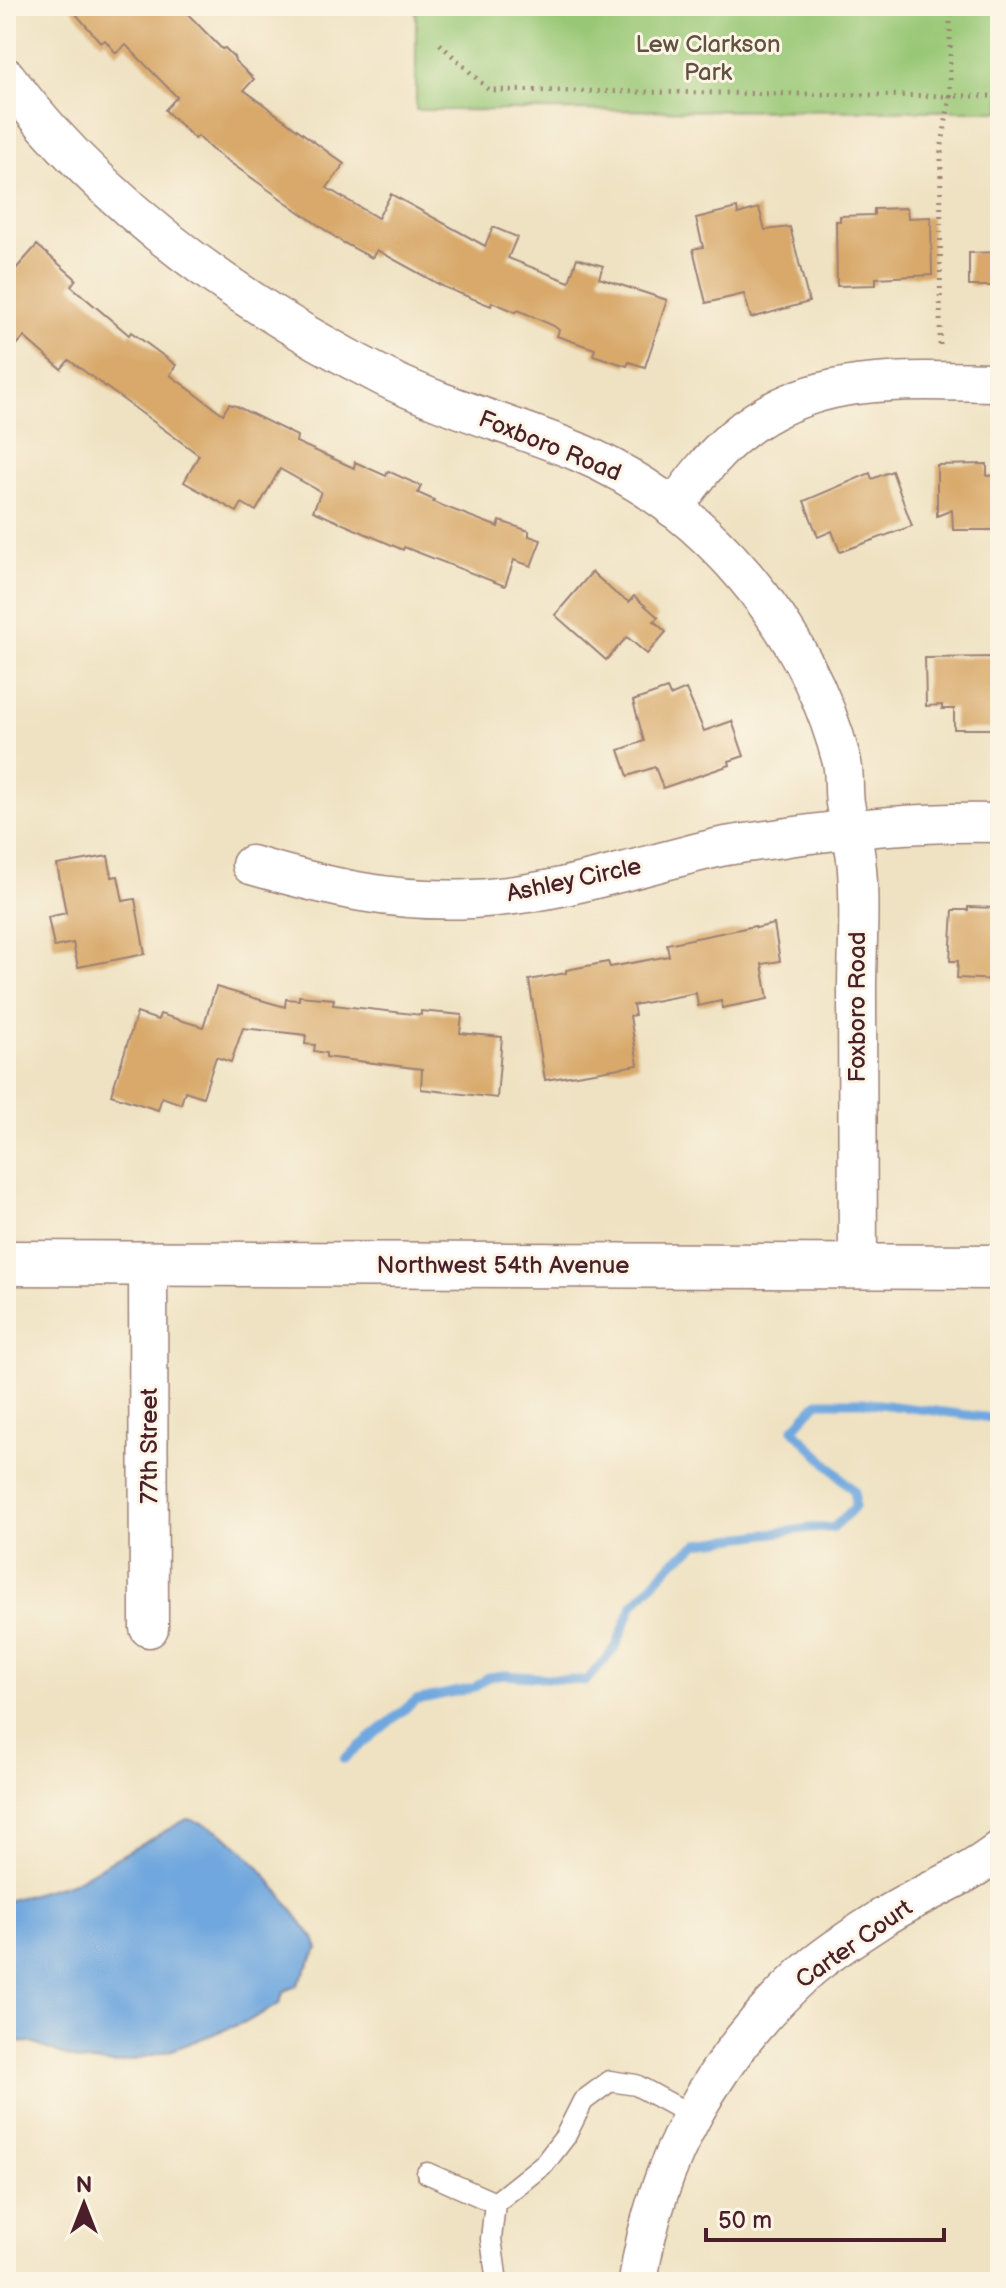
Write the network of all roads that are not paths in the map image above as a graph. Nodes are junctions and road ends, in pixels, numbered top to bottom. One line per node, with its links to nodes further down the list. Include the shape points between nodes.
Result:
1 (6, 77): 3 (street, Foxboro Road, via 92,174 234,290 391,380 580,452)
2 (1000, 382): 3 (street, via 844,385 803,396 732,439)
3 (673, 508): 5 (street, Foxboro Road, via 719,548 796,648 823,704 844,767)
4 (1000, 823): 5 (street, Ashley Circle)
5 (851, 830): 6 (street, Ashley Circle, via 721,847 541,891 472,899 337,889); 9 (street, Foxboro Road, via 857,879)
6 (251, 865)
7 (6, 1263): 8 (street, Northwest 54th Avenue)
8 (148, 1263): 9 (street, Northwest 54th Avenue); 11 (street, 77th Street)
9 (858, 1266): 10 (street, Northwest 54th Avenue)
10 (1000, 1267)
11 (149, 1628)
12 (1000, 1850): 13 (street, Carter Court, via 881,1918 807,1971 748,2032)
13 (691, 2115): 15 (lane, via 636,2085 610,2081 583,2101 545,2163); 17 (street, Carter Court, via 666,2170)
14 (427, 2173): 15 (lane)
15 (495, 2203): 16 (lane, via 491,2239)
16 (497, 2282)
17 (638, 2282)

